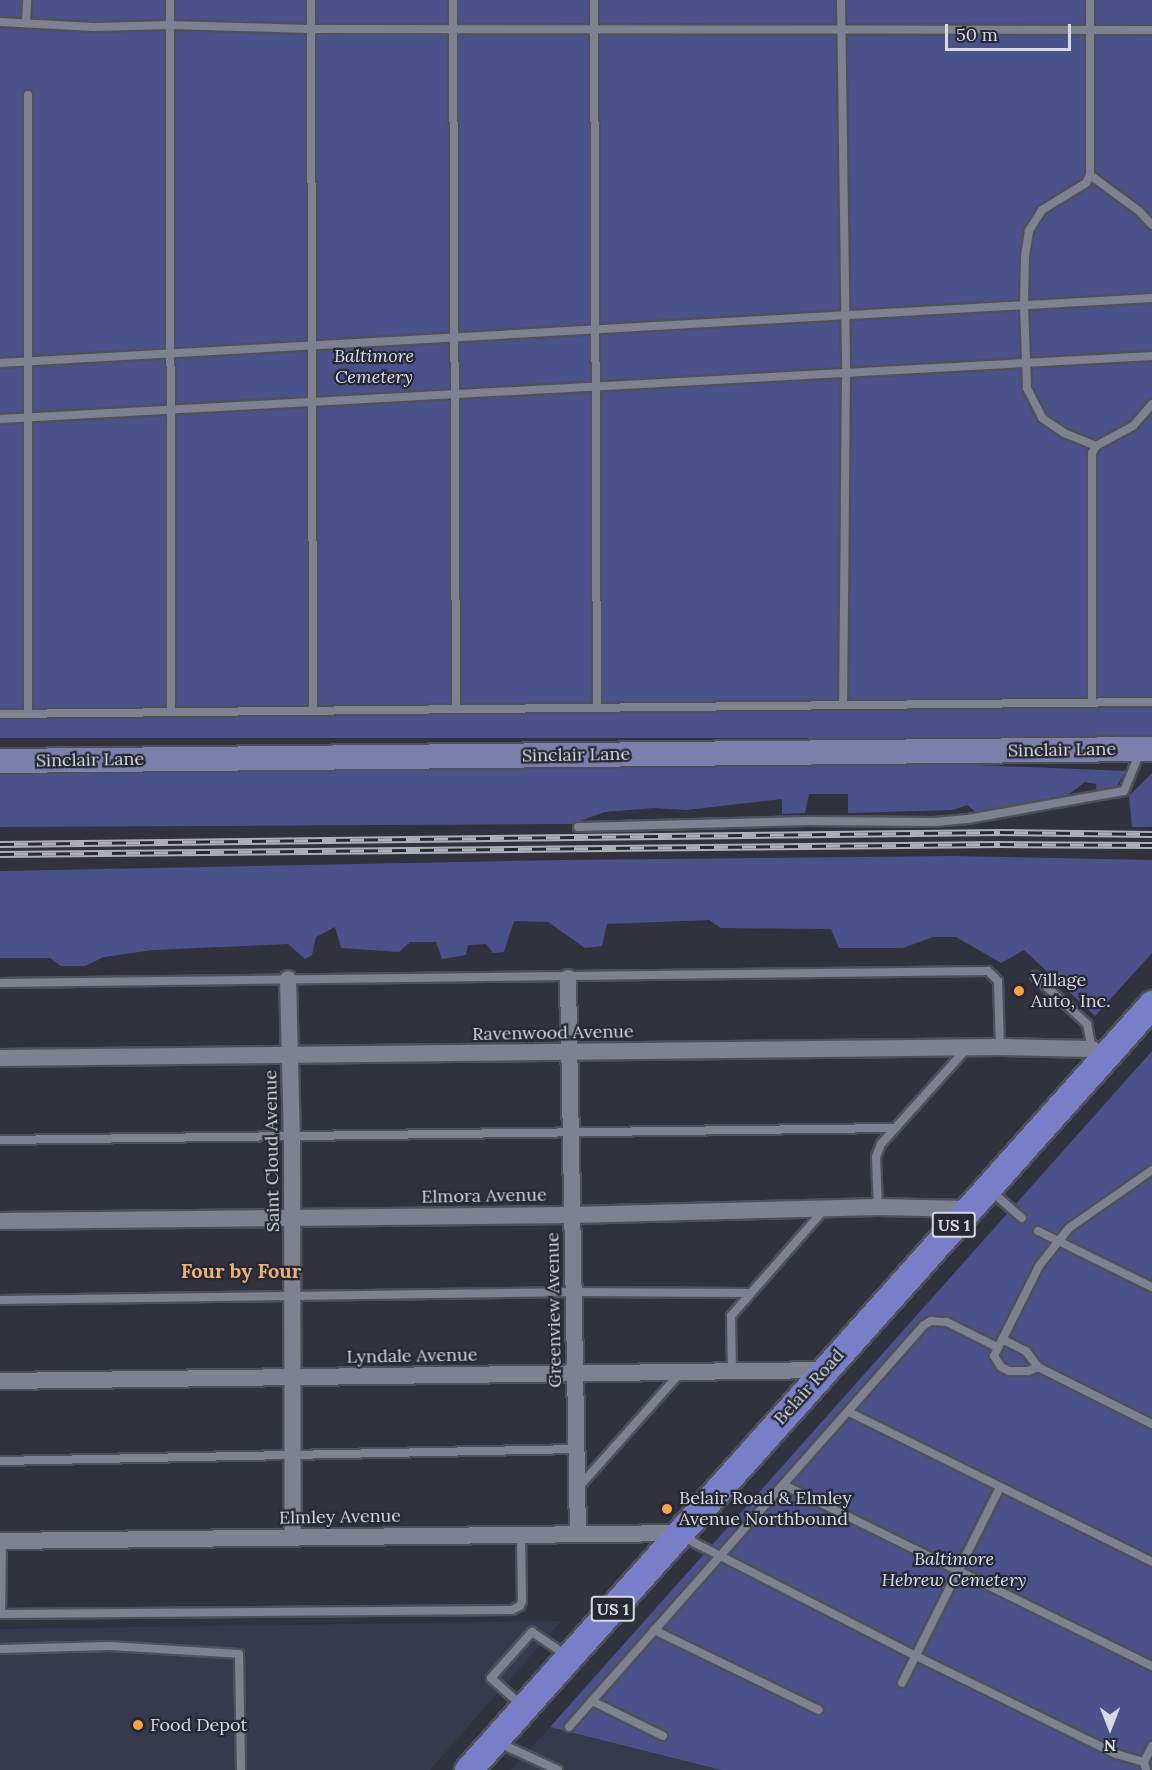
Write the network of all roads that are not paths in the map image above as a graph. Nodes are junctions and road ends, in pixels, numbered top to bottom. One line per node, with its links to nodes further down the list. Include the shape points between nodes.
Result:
1 (27, 0): 9 (lane)
2 (170, 0): 10 (lane)
3 (311, 0): 11 (lane)
4 (453, 0): 12 (lane)
5 (594, 0): 13 (lane)
6 (841, 0): 14 (lane)
7 (1090, 0): 15 (lane)
8 (0, 22): 9 (lane)
9 (26, 22): 10 (lane, via 94,27)
10 (170, 25): 11 (lane); 26 (lane)
11 (311, 29): 12 (lane); 25 (lane)
12 (453, 29): 13 (lane); 24 (lane)
13 (594, 30): 14 (lane); 23 (lane)
14 (842, 30): 15 (lane); 22 (lane)
15 (1090, 30): 16 (lane); 18 (lane)
16 (1152, 30)
17 (28, 94): 28 (lane)
18 (1090, 175): 19 (lane); 21 (lane, via 1086,183 1042,210 1032,223 1025,256)
19 (1152, 225)
20 (1152, 298): 21 (lane)
21 (1024, 305): 22 (lane); 30 (lane)
22 (843, 315): 23 (lane); 31 (lane)
23 (596, 329): 24 (lane); 32 (lane)
24 (454, 337): 25 (lane); 33 (lane)
25 (311, 345): 26 (lane); 34 (lane)
26 (170, 353): 28 (lane); 36 (lane)
27 (1152, 356): 30 (lane)
28 (27, 361): 29 (lane); 37 (lane)
29 (0, 363)
30 (1024, 363): 31 (lane); 39 (lane, via 1031,399 1042,418 1064,433)
31 (846, 373): 32 (lane); 42 (lane)
32 (596, 387): 33 (lane); 43 (lane)
33 (454, 395): 34 (lane); 44 (lane)
34 (312, 402): 36 (lane); 45 (lane)
35 (1152, 404): 39 (lane, via 1134,426)
36 (171, 410): 37 (lane); 46 (lane)
37 (29, 418): 38 (lane); 48 (lane)
38 (0, 419)
39 (1096, 446): 41 (lane, via 1092,453)
40 (1152, 702): 41 (lane)
41 (1092, 703): 42 (lane)
42 (843, 705): 43 (lane)
43 (597, 708): 44 (lane)
44 (456, 709): 45 (lane)
45 (313, 711): 46 (lane)
46 (171, 712): 48 (lane)
47 (0, 714): 48 (lane)
48 (28, 714)
49 (1147, 749): 50 (main road, Sinclair Lane); 51 (lane, via 1124,791 968,819)
50 (0, 761)
51 (578, 827)
52 (1035, 976): 60 (lane, via 1086,1024)
53 (568, 978): 54 (lane); 58 (lane, via 988,971 998,981); 59 (street, Greenview Avenue)
54 (288, 979): 55 (lane); 61 (street, Saint Cloud Avenue)
55 (0, 983)
56 (1152, 1004): 60 (main road, Belair Road / US 1)
57 (967, 1047): 58 (street, Ravenwood Avenue); 59 (street, Ravenwood Avenue); 63 (lane)
58 (1000, 1047): 60 (street, Ravenwood Avenue)
59 (569, 1052): 61 (street, Ravenwood Avenue); 64 (street, Greenview Avenue)
60 (1098, 1054): 68 (main road, Belair Road / US 1)
61 (290, 1057): 62 (street, Ravenwood Avenue); 65 (street, Saint Cloud Avenue)
62 (0, 1058)
63 (893, 1128): 64 (lane); 69 (lane, via 876,1157)
64 (570, 1131): 65 (lane); 72 (street, Greenview Avenue)
65 (292, 1138): 66 (lane); 73 (street, Saint Cloud Avenue)
66 (0, 1140)
67 (1152, 1170): 77 (lane)
68 (987, 1188): 70 (main road, Belair Road / US 1); 74 (lane)
69 (878, 1207): 70 (street, Elmora Avenue); 71 (street, Elmora Avenue)
70 (968, 1209): 85 (main road, Belair Road / US 1)
71 (823, 1210): 72 (street, Elmora Avenue); 80 (lane)
72 (572, 1215): 73 (street, Elmora Avenue); 79 (street, Greenview Avenue)
73 (292, 1218): 75 (street, Elmora Avenue); 81 (street, Saint Cloud Avenue)
74 (1022, 1218)
75 (0, 1221)
76 (1038, 1231): 77 (lane)
77 (1057, 1240): 78 (lane); 83 (lane, via 1039,1266)
78 (1152, 1287)
79 (573, 1292): 80 (lane); 81 (lane); 88 (street, Greenview Avenue)
80 (749, 1293): 86 (lane, via 731,1316)
81 (292, 1296): 82 (lane); 89 (street, Saint Cloud Avenue)
82 (0, 1300)
83 (1000, 1343): 84 (lane, via 1026,1351); 84 (lane, via 994,1356 1001,1367 1016,1372); 91 (lane, via 946,1322 932,1321)
84 (1038, 1367): 92 (lane)
85 (824, 1370): 86 (street, Lyndale Avenue); 99 (main road, Belair Road / US 1)
86 (732, 1371): 87 (street, Lyndale Avenue)
87 (681, 1372): 88 (street, Lyndale Avenue); 98 (lane)
88 (575, 1373): 89 (street, Lyndale Avenue); 93 (street, Greenview Avenue)
89 (292, 1377): 90 (street, Lyndale Avenue); 94 (street, Saint Cloud Avenue)
90 (0, 1381)
91 (849, 1412): 96 (lane); 97 (lane)
92 (1152, 1425)
93 (576, 1449): 94 (lane); 98 (street, Greenview Avenue)
94 (292, 1455): 95 (lane); 102 (street, Saint Cloud Avenue)
95 (0, 1461)
96 (784, 1485): 104 (lane); 106 (lane)
97 (1000, 1487): 105 (lane); 106 (lane)
98 (577, 1489): 100 (street, Greenview Avenue)
99 (681, 1533): 100 (street, Elmley Avenue); 104 (lane); 111 (main road, Belair Road / US 1)
100 (578, 1534): 101 (street, Elmley Avenue)
101 (521, 1535): 102 (street, Elmley Avenue); 107 (lane, via 522,1601 512,1610)
102 (292, 1538): 103 (street, Elmley Avenue)
103 (1, 1541): 107 (lane)
104 (720, 1556): 108 (lane); 110 (lane)
105 (1152, 1562)
106 (958, 1571): 110 (lane); 112 (lane)
107 (0, 1614)
108 (654, 1629): 114 (lane); 116 (lane)
109 (0, 1649): 122 (lane, via 110,1646 239,1654)
110 (916, 1656): 113 (lane); 121 (lane)
111 (568, 1658): 115 (main road, Belair Road / US 1); 115 (lane, via 531,1632 491,1678)
112 (1152, 1666)
113 (902, 1683)
114 (592, 1701): 117 (lane); 118 (lane)
115 (524, 1708): 119 (main road, Belair Road / US 1)
116 (819, 1710)
117 (569, 1727)
118 (663, 1736)
119 (494, 1741): 123 (main road, Belair Road / US 1); 124 (lane)
120 (1152, 1746): 121 (lane)
121 (1145, 1766)
122 (241, 1770)
123 (468, 1770)
124 (558, 1770)

